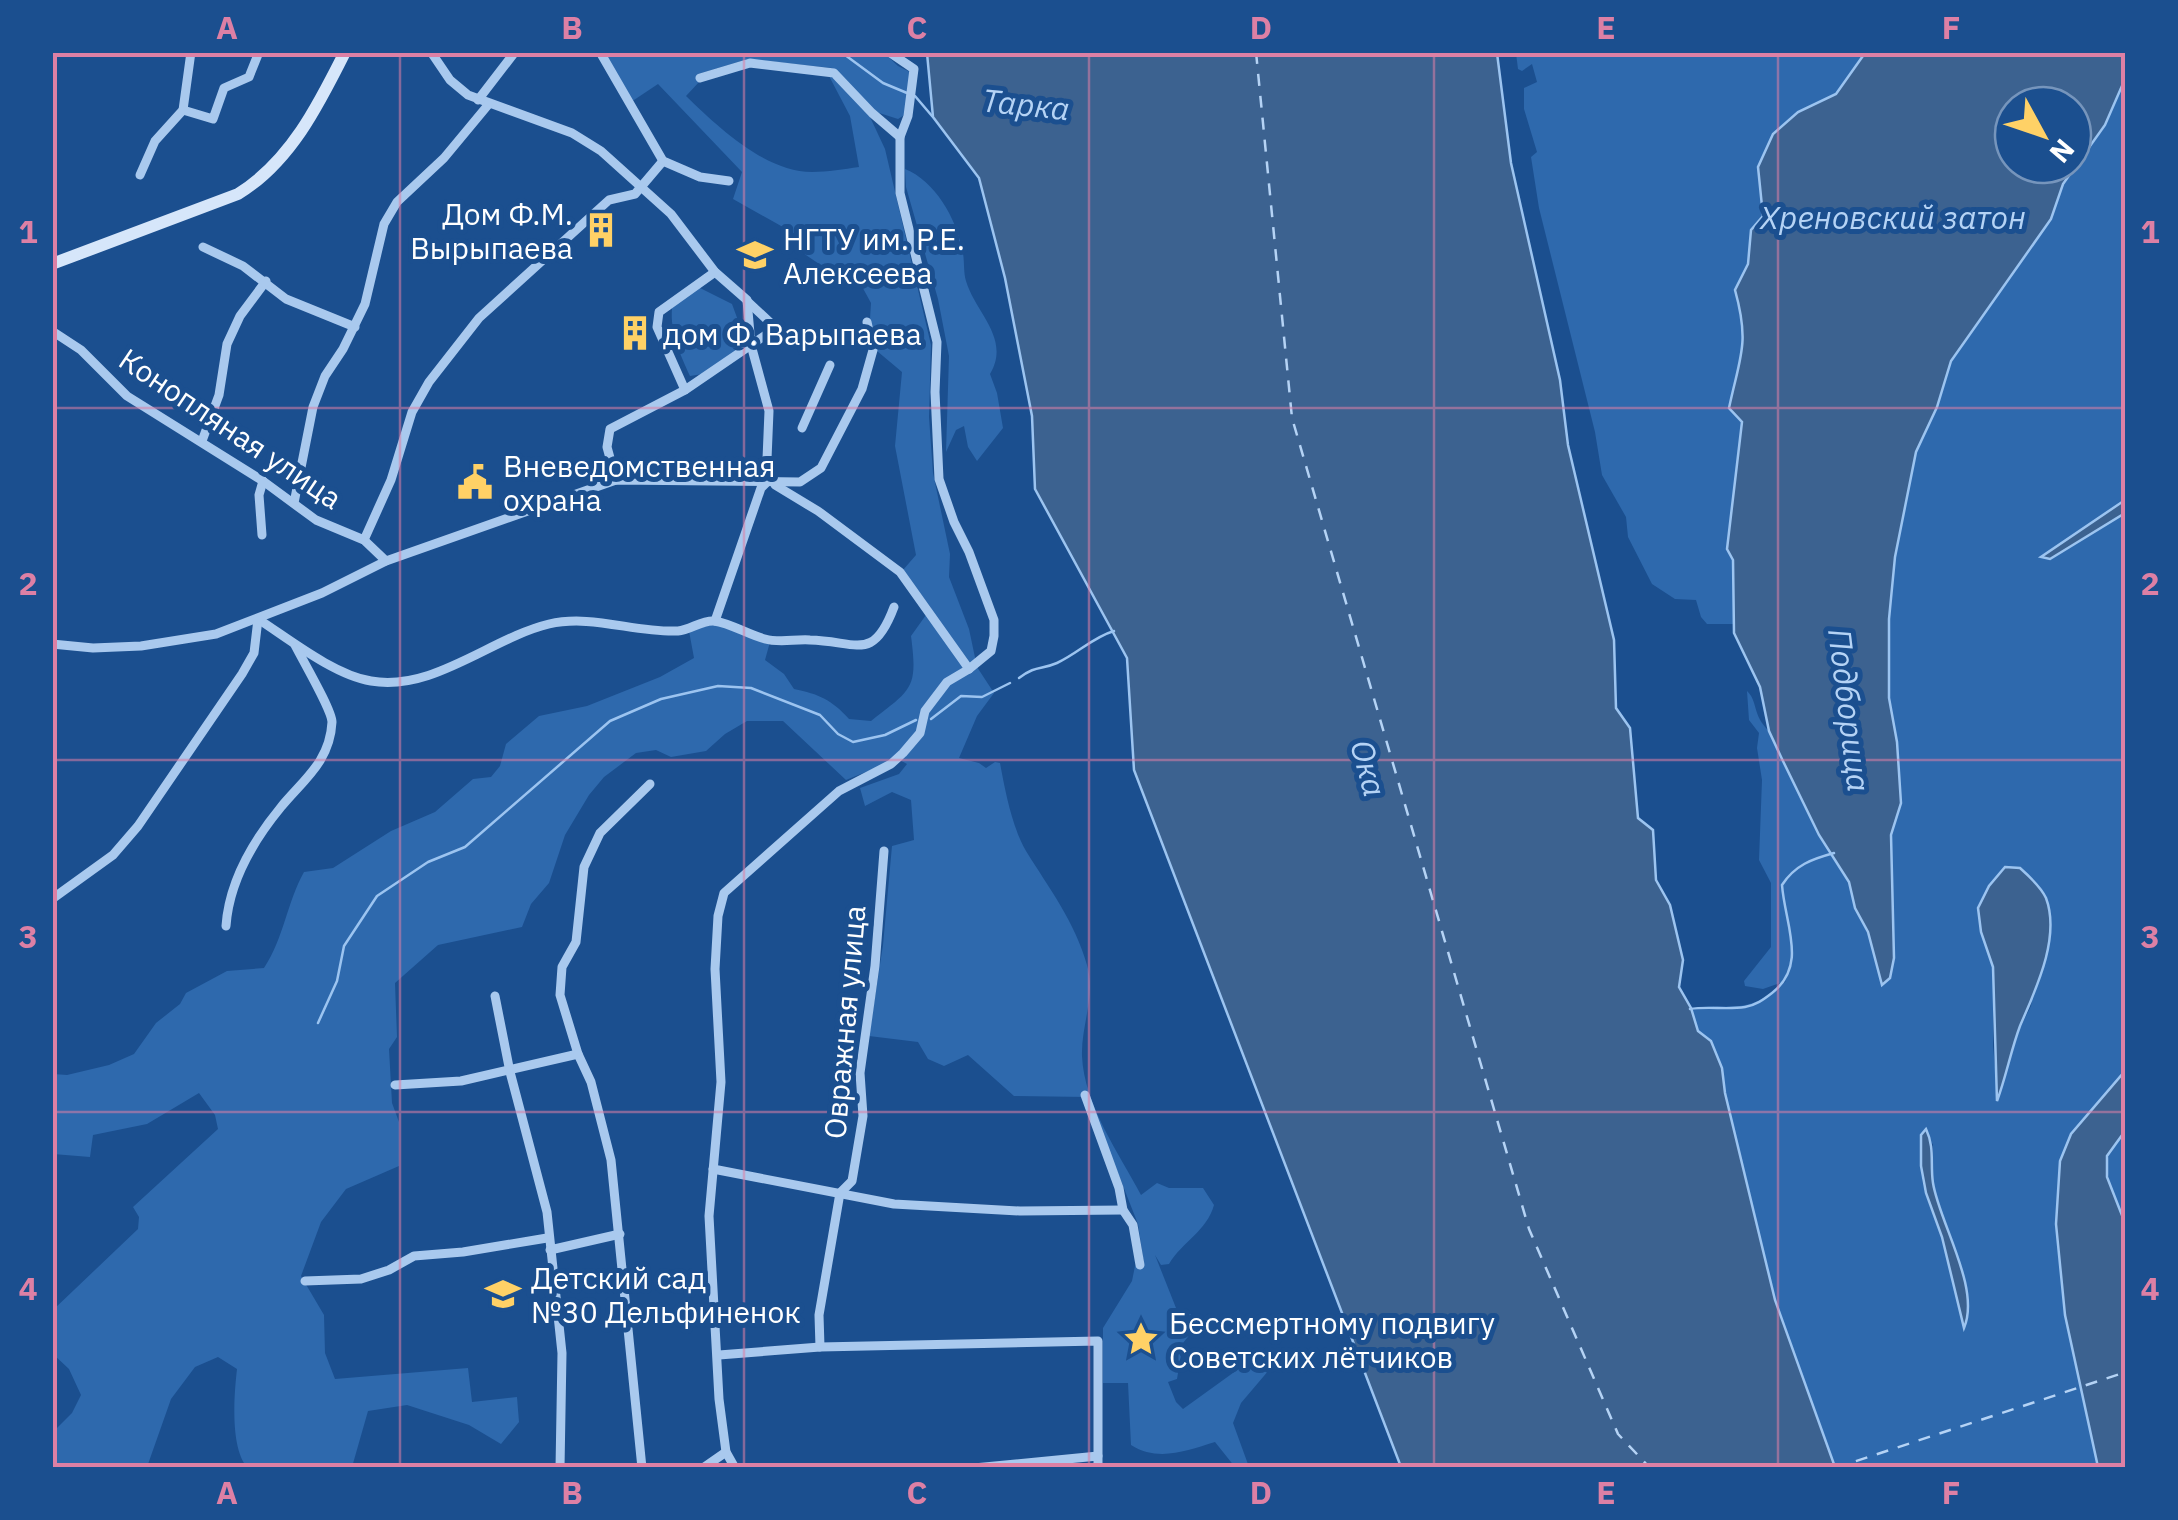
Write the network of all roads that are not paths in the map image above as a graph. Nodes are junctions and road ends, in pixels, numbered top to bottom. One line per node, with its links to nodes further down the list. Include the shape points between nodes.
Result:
1 (191, 52): 10 (street)
2 (259, 52): 10 (street, via 249,78 224,88 213,119)
3 (345, 52): 17 (main road, via 294,141 258,182)
4 (431, 52): 9 (street, via 450,80)
5 (515, 52): 9 (street)
6 (600, 52): 12 (street)
7 (888, 52): 11 (street, via 914,69)
8 (700, 78): 11 (street, via 750,62 834,72)
9 (483, 102): 15 (street, via 572,133); 22 (street, via 444,158 390,213)
10 (183, 110): 13 (street, via 155,141)
11 (900, 137): 41 (street, via 900,193 938,342 939,480 994,620 991,651)
12 (663, 161): 14 (street, via 700,178); 15 (street)
13 (140, 175)
14 (729, 181)
15 (642, 188): 18 (street, via 690,235); 34 (street, via 609,200 479,318 428,382)
16 (203, 247): 19 (street)
17 (52, 264)
18 (715, 272): 20 (street); 26 (street, via 659,312 657,327)
19 (266, 281): 22 (street, via 286,298); 28 (street, via 227,344 219,395)
20 (746, 300): 24 (street); 24 (street, via 776,328)
21 (867, 322): 31 (street, via 873,350 862,389 821,468 800,482)
22 (355, 327): 32 (street, via 313,408)
23 (52, 331): 28 (street, Конопляная улица, via 127,396)
24 (751, 345): 26 (street); 31 (street, via 769,411)
25 (830, 365): 27 (street)
26 (686, 390): 29 (street, via 610,428 607,448)
27 (802, 428)
28 (202, 440): 30 (street, Конопляная улица)
29 (616, 480): 31 (street); 35 (street)
30 (264, 481): 32 (street, Конопляная улица); 33 (street)
31 (769, 483): 38 (street); 41 (street, via 900,572)
32 (294, 502): 34 (street, Конопляная улица, via 316,520)
33 (262, 536)
34 (364, 540): 35 (street, Конопляная улица)
35 (386, 562): 37 (street)
36 (894, 607): 38 (street, via 884,633 863,646 770,640)
37 (258, 619): 39 (street); 40 (street, via 216,634 141,646); 44 (street, via 254,653 242,674 138,826 114,855)
38 (715, 622): 39 (street, via 682,631 552,624 397,682 348,674)
39 (294, 643): 45 (street, via 332,722 310,778 282,805 245,862)
40 (52, 644)
41 (970, 670): 51 (street, via 947,682 925,710 920,733 892,764 840,791 724,893 715,969 721,1082)
42 (650, 784): 47 (street, via 600,833 584,867 576,942 562,967 560,995)
43 (884, 850): 52 (street, Овражная улица, via 860,1073 863,1116 852,1180)
44 (52, 898)
45 (226, 926)
46 (495, 996): 48 (street)
47 (578, 1054): 48 (street); 54 (street, via 611,1160)
48 (510, 1072): 49 (street); 55 (street)
49 (395, 1085)
50 (1085, 1094): 53 (street)
51 (713, 1169): 52 (street); 60 (street, via 709,1216)
52 (840, 1193): 53 (street, via 894,1204); 59 (street, Овражная улица)
53 (1123, 1210): 57 (street, via 1133,1225)
54 (620, 1234): 56 (street); 64 (street)
55 (548, 1238): 56 (street); 58 (street, via 414,1256 361,1278)
56 (550, 1250): 63 (street, via 562,1353)
57 (1140, 1265)
58 (305, 1281)
59 (820, 1347): 60 (street); 62 (street, via 1098,1341)
60 (719, 1354): 61 (street)
61 (726, 1452): 65 (street); 66 (street)
62 (1098, 1462): 67 (street)
63 (560, 1468)
64 (642, 1468)
65 (703, 1468)
66 (735, 1468)
67 (974, 1468)

